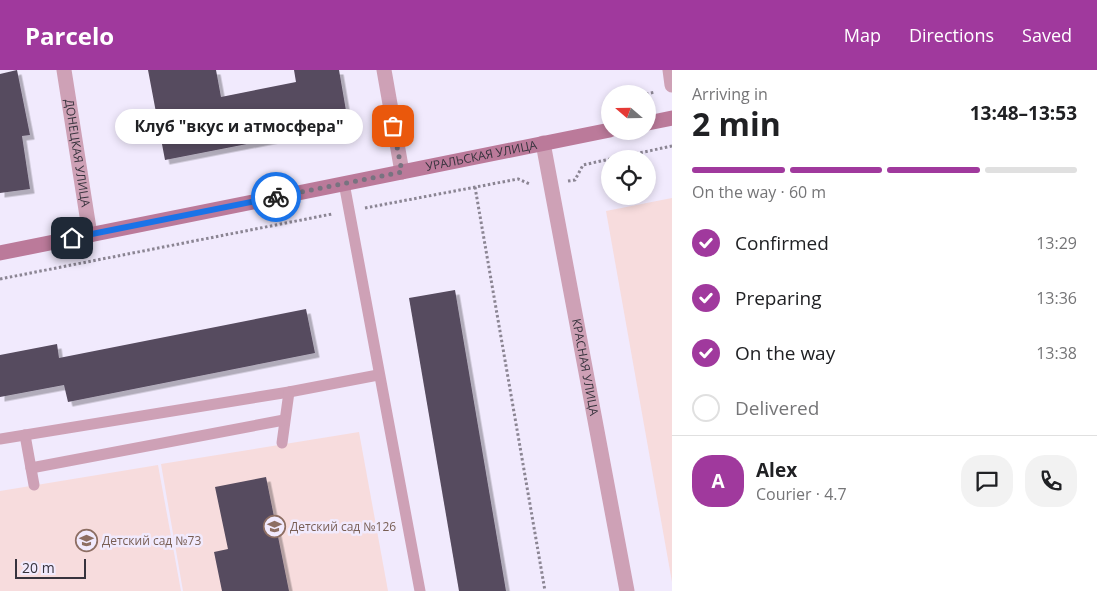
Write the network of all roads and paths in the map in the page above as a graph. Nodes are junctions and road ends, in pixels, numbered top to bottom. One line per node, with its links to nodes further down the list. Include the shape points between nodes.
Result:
1 (64, 70): 15 (street, ДОНЕЦКАЯ УЛИЦА)
2 (384, 70): 10 (street)
3 (672, 118): 4 (street)
4 (656, 121)
5 (601, 132): 6 (street, УРАЛЬСКАЯ УЛИЦА)
6 (543, 143): 10 (street, УРАЛЬСКАЯ УЛИЦА); 12 (street, КРАСНАЯ УЛИЦА)
7 (672, 146): 8 (path)
8 (653, 150)
9 (601, 161): 12 (path, via 583,165 575,180)
10 (402, 172): 11 (street, УРАЛЬСКАЯ УЛИЦА)
11 (344, 183): 14 (lane); 15 (street, УРАЛЬСКАЯ УЛИЦА)
12 (551, 185): 13 (path, via 536,187 518,179); 28 (street, КРАСНАЯ УЛИЦА)
13 (475, 187): 14 (path); 27 (path)
14 (349, 211): 17 (path); 18 (lane)
15 (90, 235): 16 (street, УРАЛЬСКАЯ УЛИЦА)
16 (0, 253)
17 (0, 279)
18 (378, 374): 19 (lane); 26 (lane)
19 (289, 392): 20 (lane); 21 (lane)
20 (284, 420): 23 (lane); 24 (lane)
21 (25, 435): 22 (lane); 24 (lane)
22 (0, 439)
23 (282, 443)
24 (31, 468): 25 (lane)
25 (34, 485)
26 (420, 591)
27 (545, 591)
28 (628, 591)

